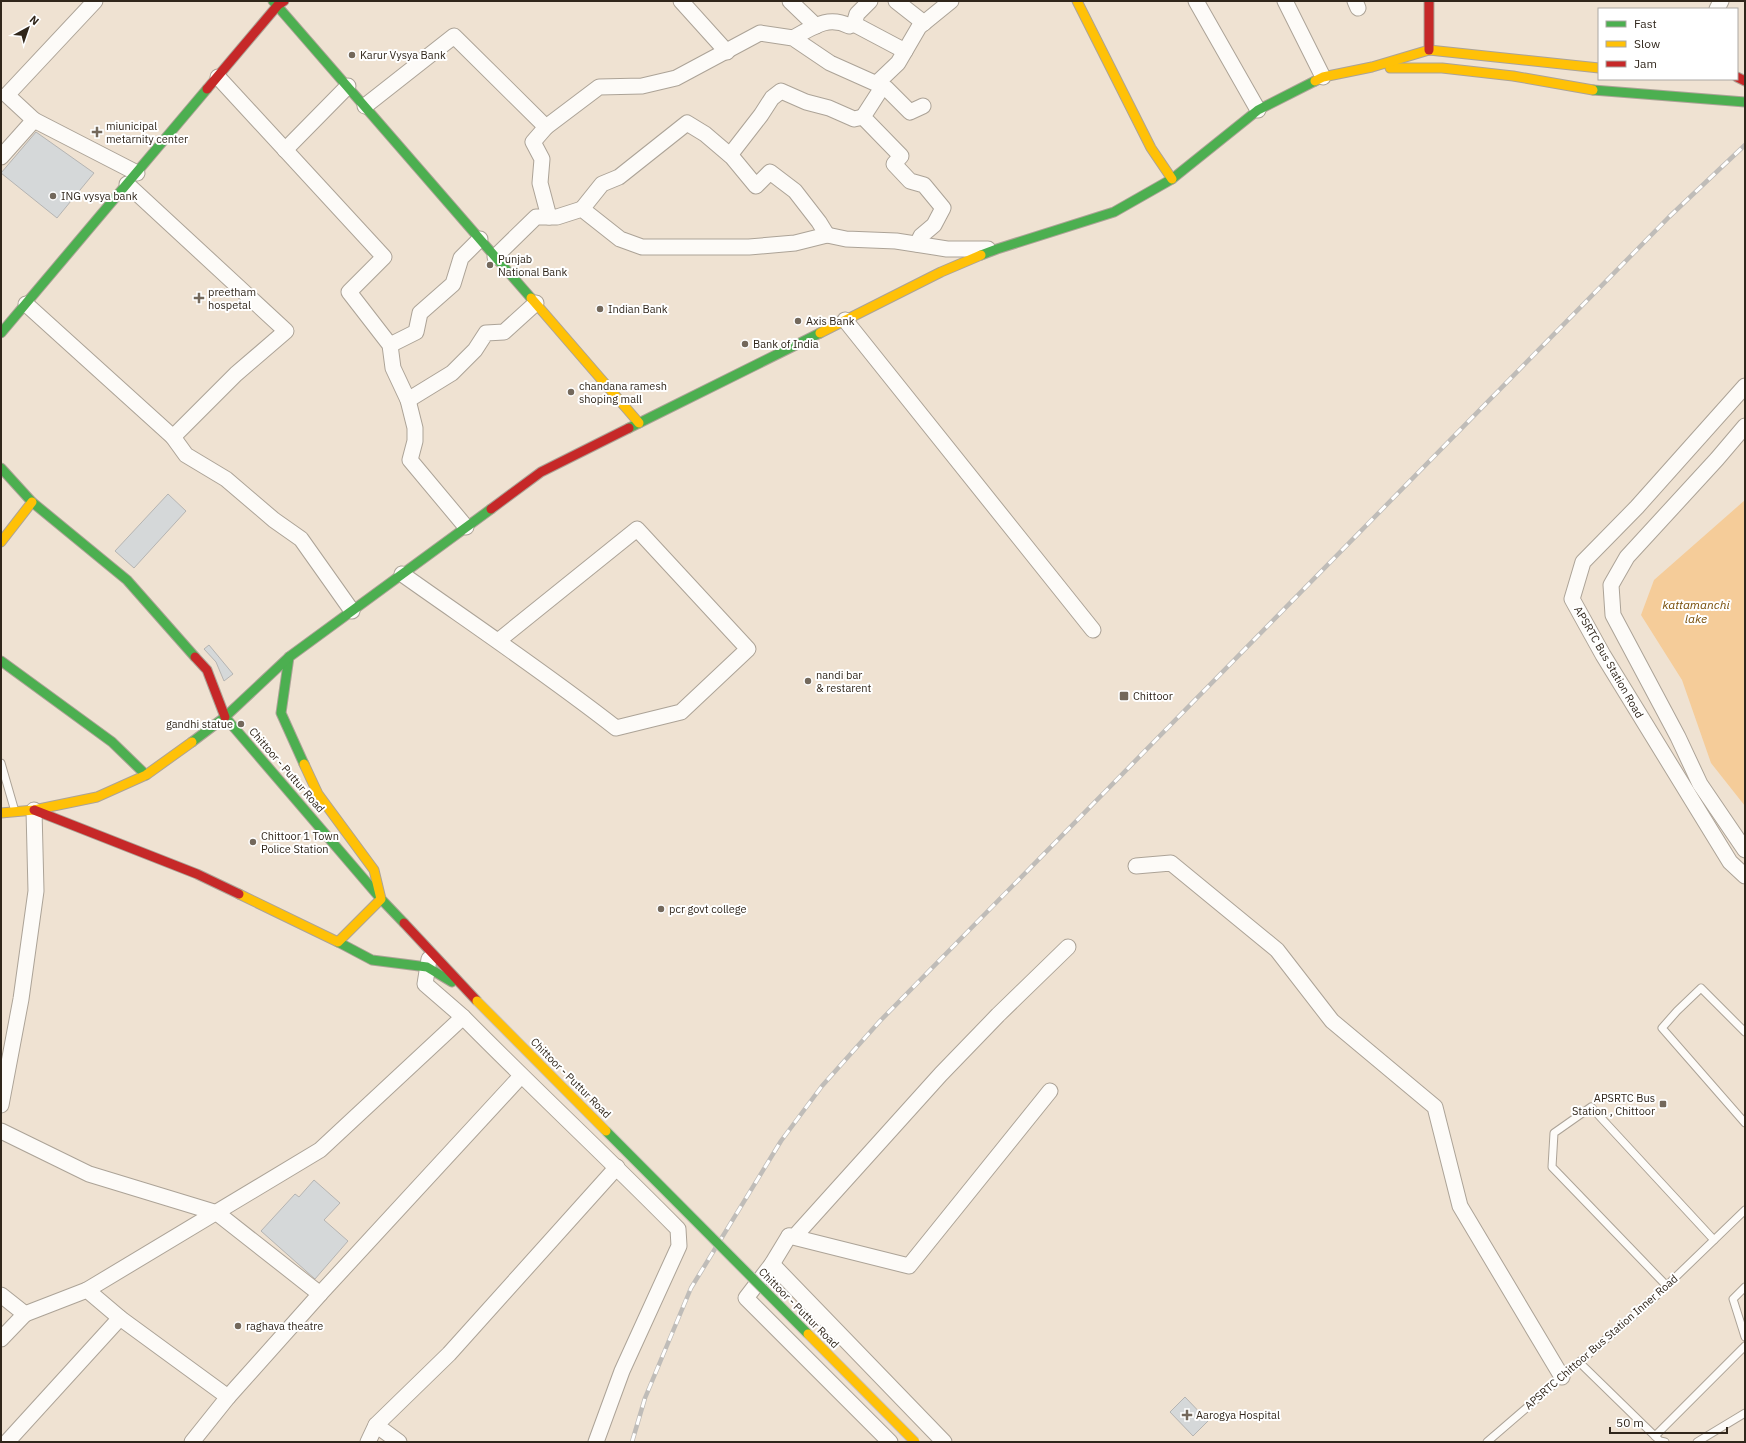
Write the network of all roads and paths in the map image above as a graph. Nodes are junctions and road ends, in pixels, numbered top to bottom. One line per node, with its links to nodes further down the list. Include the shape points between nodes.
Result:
1 (95, 1): 30 (street, via 7,95)
2 (682, 1): 18 (street)
3 (790, 1): 14 (street)
4 (870, 1): 13 (street, via 857,14)
5 (896, 1): 12 (street)
6 (951, 1): 12 (street)
7 (1078, 1): 36 (main road, via 1151,148)
8 (1196, 1): 28 (street)
9 (1285, 1): 22 (street)
10 (1430, 1): 16 (main road)
11 (278, 2): 21 (main road); 24 (main road)
12 (924, 22): 17 (street)
13 (854, 24): 14 (street, via 849,26 840,22 825,22); 17 (street)
14 (816, 26): 15 (street)
15 (793, 38): 18 (street, via 760,33); 23 (street, via 830,63)
16 (1429, 50): 19 (main road); 20 (main road)
17 (905, 51): 23 (street)
18 (726, 52): 31 (street, via 676,78 642,86 599,87)
19 (1372, 67): 22 (main road); 25 (main road, via 1442,68 1513,76 1595,90)
20 (1598, 68)
21 (218, 77): 33 (street); 35 (main road)
22 (1323, 77): 28 (main road)
23 (880, 85): 27 (street, via 910,112); 29 (street)
24 (348, 86): 26 (main road); 33 (street)
25 (1745, 102)
26 (365, 106): 31 (street, via 454,36); 40 (main road)
27 (923, 106)
28 (1258, 110): 36 (main road)
29 (863, 117): 34 (street, via 854,119 781,91 772,98); 41 (street, via 901,156 894,164 899,170 910,181 924,185 943,208 934,225 921,236)
30 (34, 120): 32 (street); 35 (street)
31 (546, 127): 38 (street, via 533,142 542,159 540,183)
32 (4, 149)
33 (285, 150): 48 (street, via 384,257 349,292)
34 (730, 155): 37 (street, via 687,123 619,177 602,184); 39 (street, via 756,186 770,172 795,191)
35 (132, 178): 45 (main road); 53 (street, via 286,330 236,374)
36 (1172, 179): 42 (main road, via 1114,212)
37 (582, 209): 38 (street); 39 (street, via 620,239 642,247 749,248 795,243)
38 (549, 217): 43 (street, via 536,216)
39 (827, 235): 41 (street, via 846,239)
40 (480, 239): 43 (main road); 48 (street, via 461,258 453,284 420,313 416,332)
41 (917, 244): 42 (street, via 947,249)
42 (997, 249): 46 (main road, via 941,272)
43 (495, 257): 44 (main road)
44 (536, 303): 50 (street, via 504,332 486,333 475,350 452,373); 51 (main road)
45 (26, 304): 47 (main road); 53 (street)
46 (845, 320): 51 (main road); 60 (street)
47 (1, 334)
48 (390, 345): 50 (street, via 393,368)
49 (1745, 386): 72 (street, APSRTC Bus Station Road, via 1637,508 1583,562 1572,599 1603,655 1730,862)
50 (408, 400): 56 (street, via 415,428 415,441 410,460)
51 (639, 423): 56 (main road, via 541,472)
52 (1745, 426): 70 (street, via 1627,557 1611,585 1613,615 1700,784)
53 (173, 437): 59 (street, via 186,455 226,479 274,520 301,539)
54 (1, 468): 55 (main road, Chittoor - Puttur Road)
55 (32, 502): 57 (main road); 64 (main road, Chittoor - Puttur Road, via 127,580 147,602 207,670)
56 (466, 527): 58 (main road)
57 (1, 542)
58 (402, 574): 59 (main road); 61 (street)
59 (352, 611): 62 (main road)
60 (1093, 630)
61 (498, 641): 61 (street, via 638,529 748,649 682,712 616,728 559,683)
62 (289, 657): 64 (main road); 73 (main road, via 281,713 318,794 374,870)
63 (1, 661): 66 (main road, via 112,742)
64 (225, 716): 66 (main road); 73 (main road, Chittoor - Puttur Road)
65 (1, 762): 69 (lane)
66 (146, 775): 67 (main road, via 97,797)
67 (34, 810): 69 (main road); 74 (main road, via 197,874); 83 (street, via 36,891 21,999)
68 (1, 812): 69 (main road)
69 (15, 812)
70 (1745, 850)
71 (1136, 866): 103 (street, via 1171,863 1277,950 1332,1021 1435,1107 1460,1206)
72 (1745, 876)
73 (381, 899): 74 (main road); 76 (main road, Chittoor - Puttur Road)
74 (338, 942): 77 (main road, via 372,960)
75 (1068, 947): 89 (street, via 941,1074 795,1236)
76 (431, 950): 77 (street); 78 (main road, Chittoor - Puttur Road)
77 (428, 968): 78 (main road); 79 (street, via 424,984)
78 (467, 990): 114 (main road, Chittoor - Puttur Road, bridge)
79 (463, 1017): 81 (street); 88 (street, via 320,1150)
80 (1745, 1032): 84 (lane, via 1701,988 1662,1028)
81 (521, 1076): 86 (street); 95 (street)
82 (1050, 1091): 89 (street, via 909,1266)
83 (1, 1105)
84 (1745, 1123)
85 (1, 1131): 88 (street, via 89,1174)
86 (617, 1167): 106 (street, via 449,1354); 112 (street, via 678,1229 679,1246 622,1371)
87 (1745, 1210): 90 (lane, APSRTC Chittoor Bus Station Inner Road)
88 (217, 1213): 94 (street); 95 (street)
89 (789, 1236): 91 (street)
90 (1714, 1240): 92 (lane, APSRTC Chittoor Bus Station Inner Road, via 1591,1107 1554,1134 1552,1167); 102 (lane, APSRTC Chittoor Bus Station Inner Road, via 1657,1295)
91 (772, 1264): 113 (street, via 746,1298); 115 (street)
92 (1663, 1282)
93 (1745, 1287): 99 (lane, via 1734,1298)
94 (87, 1290): 97 (street); 98 (street)
95 (320, 1294): 104 (street)
96 (1, 1295): 97 (street)
97 (25, 1314): 100 (street)
98 (120, 1318): 104 (street); 108 (street)
99 (1745, 1337)
100 (1, 1340)
101 (1745, 1346): 107 (lane)
102 (1579, 1362): 103 (lane, APSRTC Chittoor Bus Station Inner Road); 107 (lane)
103 (1562, 1377): 116 (lane, APSRTC Chittoor Bus Station Inner Road)
104 (228, 1397): 109 (street)
105 (1745, 1413): 118 (lane)
106 (376, 1425): 110 (street); 111 (street)
107 (1655, 1436): 117 (lane)
108 (7, 1442)
109 (192, 1442)
110 (368, 1442)
111 (399, 1442)
112 (596, 1442)
113 (890, 1442)
114 (915, 1442)
115 (944, 1442)
116 (1488, 1442)
117 (1665, 1442)
118 (1697, 1442)

